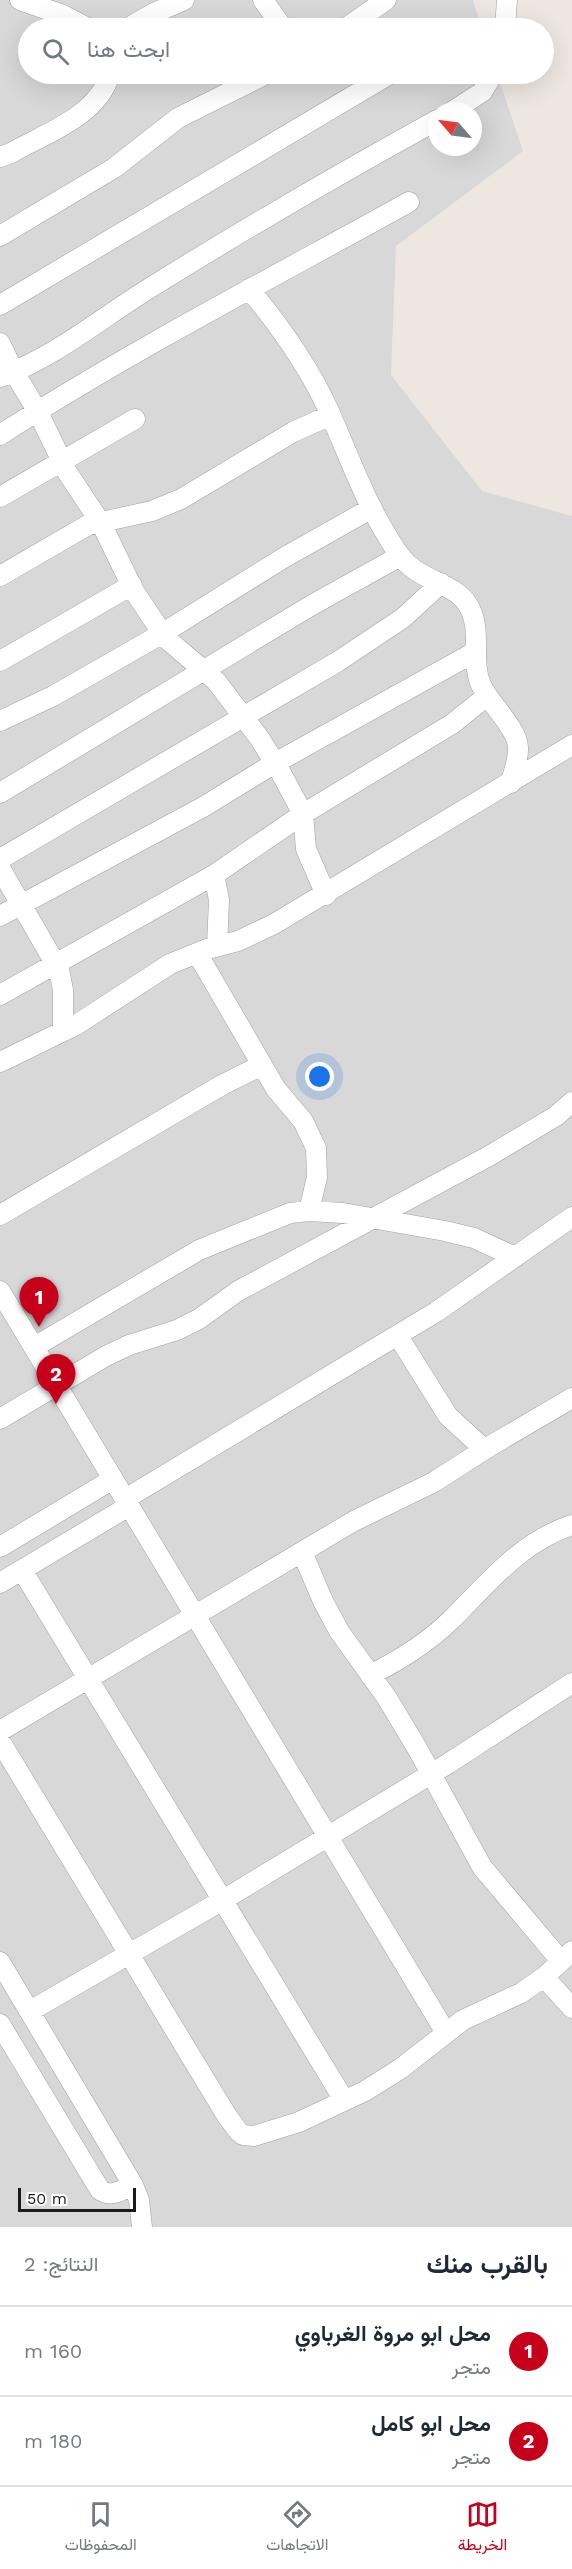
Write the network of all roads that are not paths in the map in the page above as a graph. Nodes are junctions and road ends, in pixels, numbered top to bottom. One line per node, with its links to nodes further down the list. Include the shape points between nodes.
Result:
1 (20, 0): 6 (street)
2 (184, 0): 7 (street)
3 (262, 0): 8 (street)
4 (386, 0): 9 (street)
5 (507, 0): 10 (street)
6 (69, 18)
7 (145, 18)
8 (276, 18)
9 (360, 18)
10 (506, 18)
11 (106, 84): 17 (street, via 84,111)
12 (246, 84): 19 (street, via 177,118 114,168)
13 (373, 84): 21 (street)
14 (487, 84): 15 (street)
15 (467, 102)
16 (428, 125): 23 (street, via 151,287 37,363)
17 (0, 157)
18 (409, 202): 20 (street)
19 (0, 236)
20 (249, 289): 24 (street); 25 (street, via 304,366)
21 (0, 305)
22 (0, 343): 23 (street)
23 (7, 375): 24 (street)
24 (37, 410): 27 (street); 28 (street)
25 (330, 415): 30 (street); 31 (street, via 293,432 181,499 152,511)
26 (135, 419): 28 (street)
27 (0, 435)
28 (63, 462): 29 (street); 31 (street)
29 (0, 497)
30 (372, 508): 32 (street); 36 (street)
31 (99, 521): 33 (street, via 71,533); 35 (street)
32 (400, 556): 34 (street, via 416,571); 39 (street)
33 (0, 576)
34 (441, 583): 37 (street, via 468,603 476,625); 41 (street, via 380,634 294,689)
35 (132, 585): 36 (street); 38 (street)
36 (163, 633): 39 (street); 42 (street)
37 (475, 651): 40 (street, via 480,683); 44 (street)
38 (0, 661)
39 (204, 670): 41 (street); 46 (street)
40 (488, 696): 45 (street, via 515,736 518,748); 47 (street, via 452,724)
41 (242, 716): 44 (street); 48 (street)
42 (0, 721)
43 (572, 745): 45 (street)
44 (275, 763): 47 (street); 52 (street, via 203,807)
45 (511, 783): 51 (street)
46 (0, 793)
47 (303, 814): 50 (street); 51 (street, via 306,849)
48 (0, 859)
49 (0, 868): 52 (street)
50 (214, 875): 54 (street, via 219,900); 56 (street)
51 (326, 895): 54 (street, via 238,941)
52 (22, 905): 53 (street); 56 (street)
53 (0, 916)
54 (217, 946): 55 (street)
55 (197, 953): 58 (street, via 170,964 106,1008); 60 (street)
56 (55, 963): 57 (street); 58 (street, via 63,990)
57 (0, 995)
58 (63, 1031): 59 (street)
59 (0, 1062)
60 (262, 1065): 62 (street, via 303,1121 316,1148 317,1177); 63 (street, via 222,1084)
61 (572, 1102): 65 (street, via 556,1116 489,1156)
62 (309, 1210): 65 (street); 69 (street, via 269,1220 199,1250)
63 (0, 1215)
64 (572, 1217): 66 (street)
65 (372, 1219): 66 (street, via 474,1238); 70 (street, via 238,1292 200,1319 129,1345)
66 (515, 1257): 68 (street)
67 (0, 1292): 69 (street)
68 (398, 1336): 73 (street, via 448,1416); 75 (street, via 290,1399)
69 (34, 1347): 70 (street)
70 (57, 1386): 72 (street); 74 (street)
71 (572, 1398): 73 (street)
72 (0, 1419)
73 (484, 1449): 78 (street, via 434,1482 354,1521)
74 (113, 1479): 75 (street); 77 (street)
75 (127, 1503): 79 (street); 81 (street)
76 (572, 1525): 82 (street, via 524,1549 432,1636)
77 (0, 1546)
78 (302, 1552): 81 (street); 82 (street, via 339,1631)
79 (22, 1570): 80 (street); 83 (street)
80 (0, 1583)
81 (196, 1616): 83 (street); 88 (street)
82 (370, 1675): 87 (street)
83 (89, 1679): 85 (street); 89 (street)
84 (572, 1683): 87 (street)
85 (0, 1731)
86 (0, 1741): 90 (street)
87 (432, 1773): 88 (street); 91 (street, via 482,1867)
88 (328, 1837): 89 (street); 97 (street)
89 (223, 1900): 90 (street); 98 (street)
90 (129, 1954): 95 (street); 98 (street, via 239,2132 254,2136 298,2122)
91 (566, 1956): 93 (street)
92 (0, 1962): 95 (street)
93 (544, 1977): 94 (street); 97 (street)
94 (572, 2008)
95 (30, 2011): 99 (street)
96 (0, 2024): 99 (street, via 100,2190 113,2194)
97 (446, 2033): 98 (street, via 380,2083)
98 (344, 2100)
99 (133, 2184): 100 (street)
100 (142, 2227)

